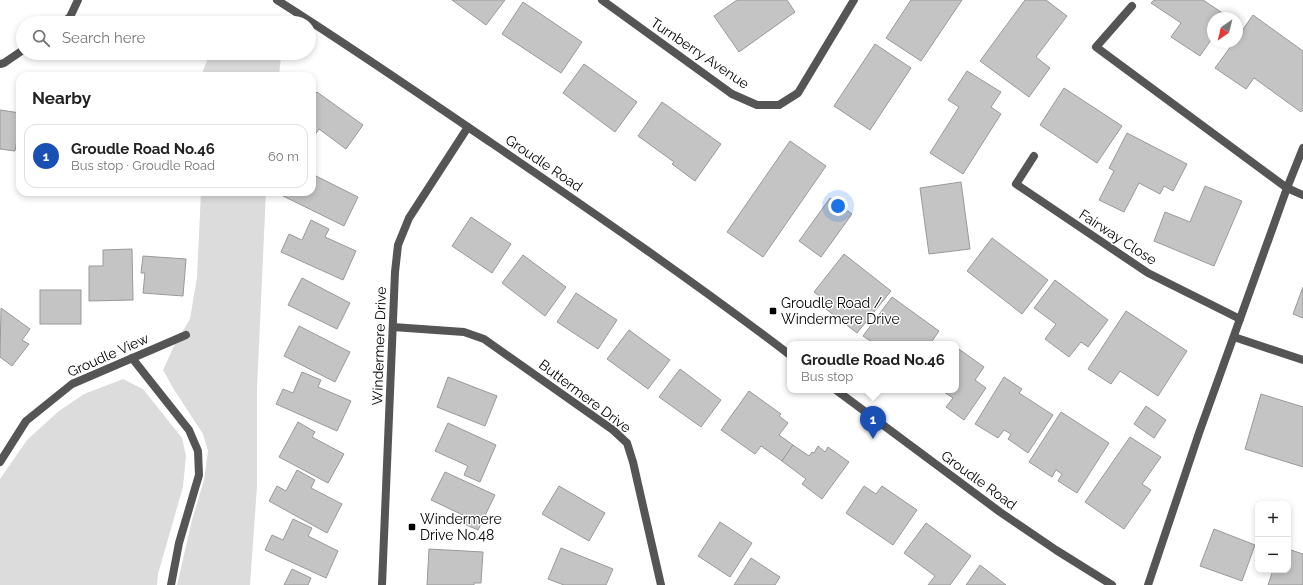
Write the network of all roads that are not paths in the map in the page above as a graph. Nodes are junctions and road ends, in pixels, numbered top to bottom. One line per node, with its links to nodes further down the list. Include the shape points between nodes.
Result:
1 (78, 0): 6 (street)
2 (277, 0): 7 (street, Groudle Road)
3 (602, 0): 4 (street, Turnberry Avenue, via 732,94 757,105 780,105 798,93)
4 (854, 0)
5 (1132, 6): 14 (street, via 1096,47)
6 (70, 16)
7 (301, 16)
8 (316, 26): 11 (street, Groudle Road)
9 (16, 55): 10 (street)
10 (0, 64)
11 (468, 127): 17 (street, Windermere Drive, via 409,218 398,245); 20 (street, Groudle Road, via 703,289)
12 (1303, 148): 14 (street)
13 (1034, 156): 16 (street, Fairway Close, via 1016,184 1148,273)
14 (1287, 188): 15 (street); 16 (street)
15 (1303, 195)
16 (1240, 319): 19 (street)
17 (393, 327): 26 (street, Windermere Drive); 27 (street, Buttermere Drive, via 464,332 484,339 613,430 627,444 631,456)
18 (186, 335): 21 (street, Groudle View)
19 (1234, 337): 22 (street); 29 (street)
20 (787, 353)
21 (132, 358): 24 (street, Groudle View, via 72,384 26,421); 25 (street, via 189,430 198,451 199,475 179,543)
22 (1303, 360)
23 (840, 393): 28 (street, Groudle Road, via 1000,512)
24 (0, 462)
25 (171, 585)
26 (382, 585)
27 (661, 585)
28 (1112, 585)
29 (1148, 585)

